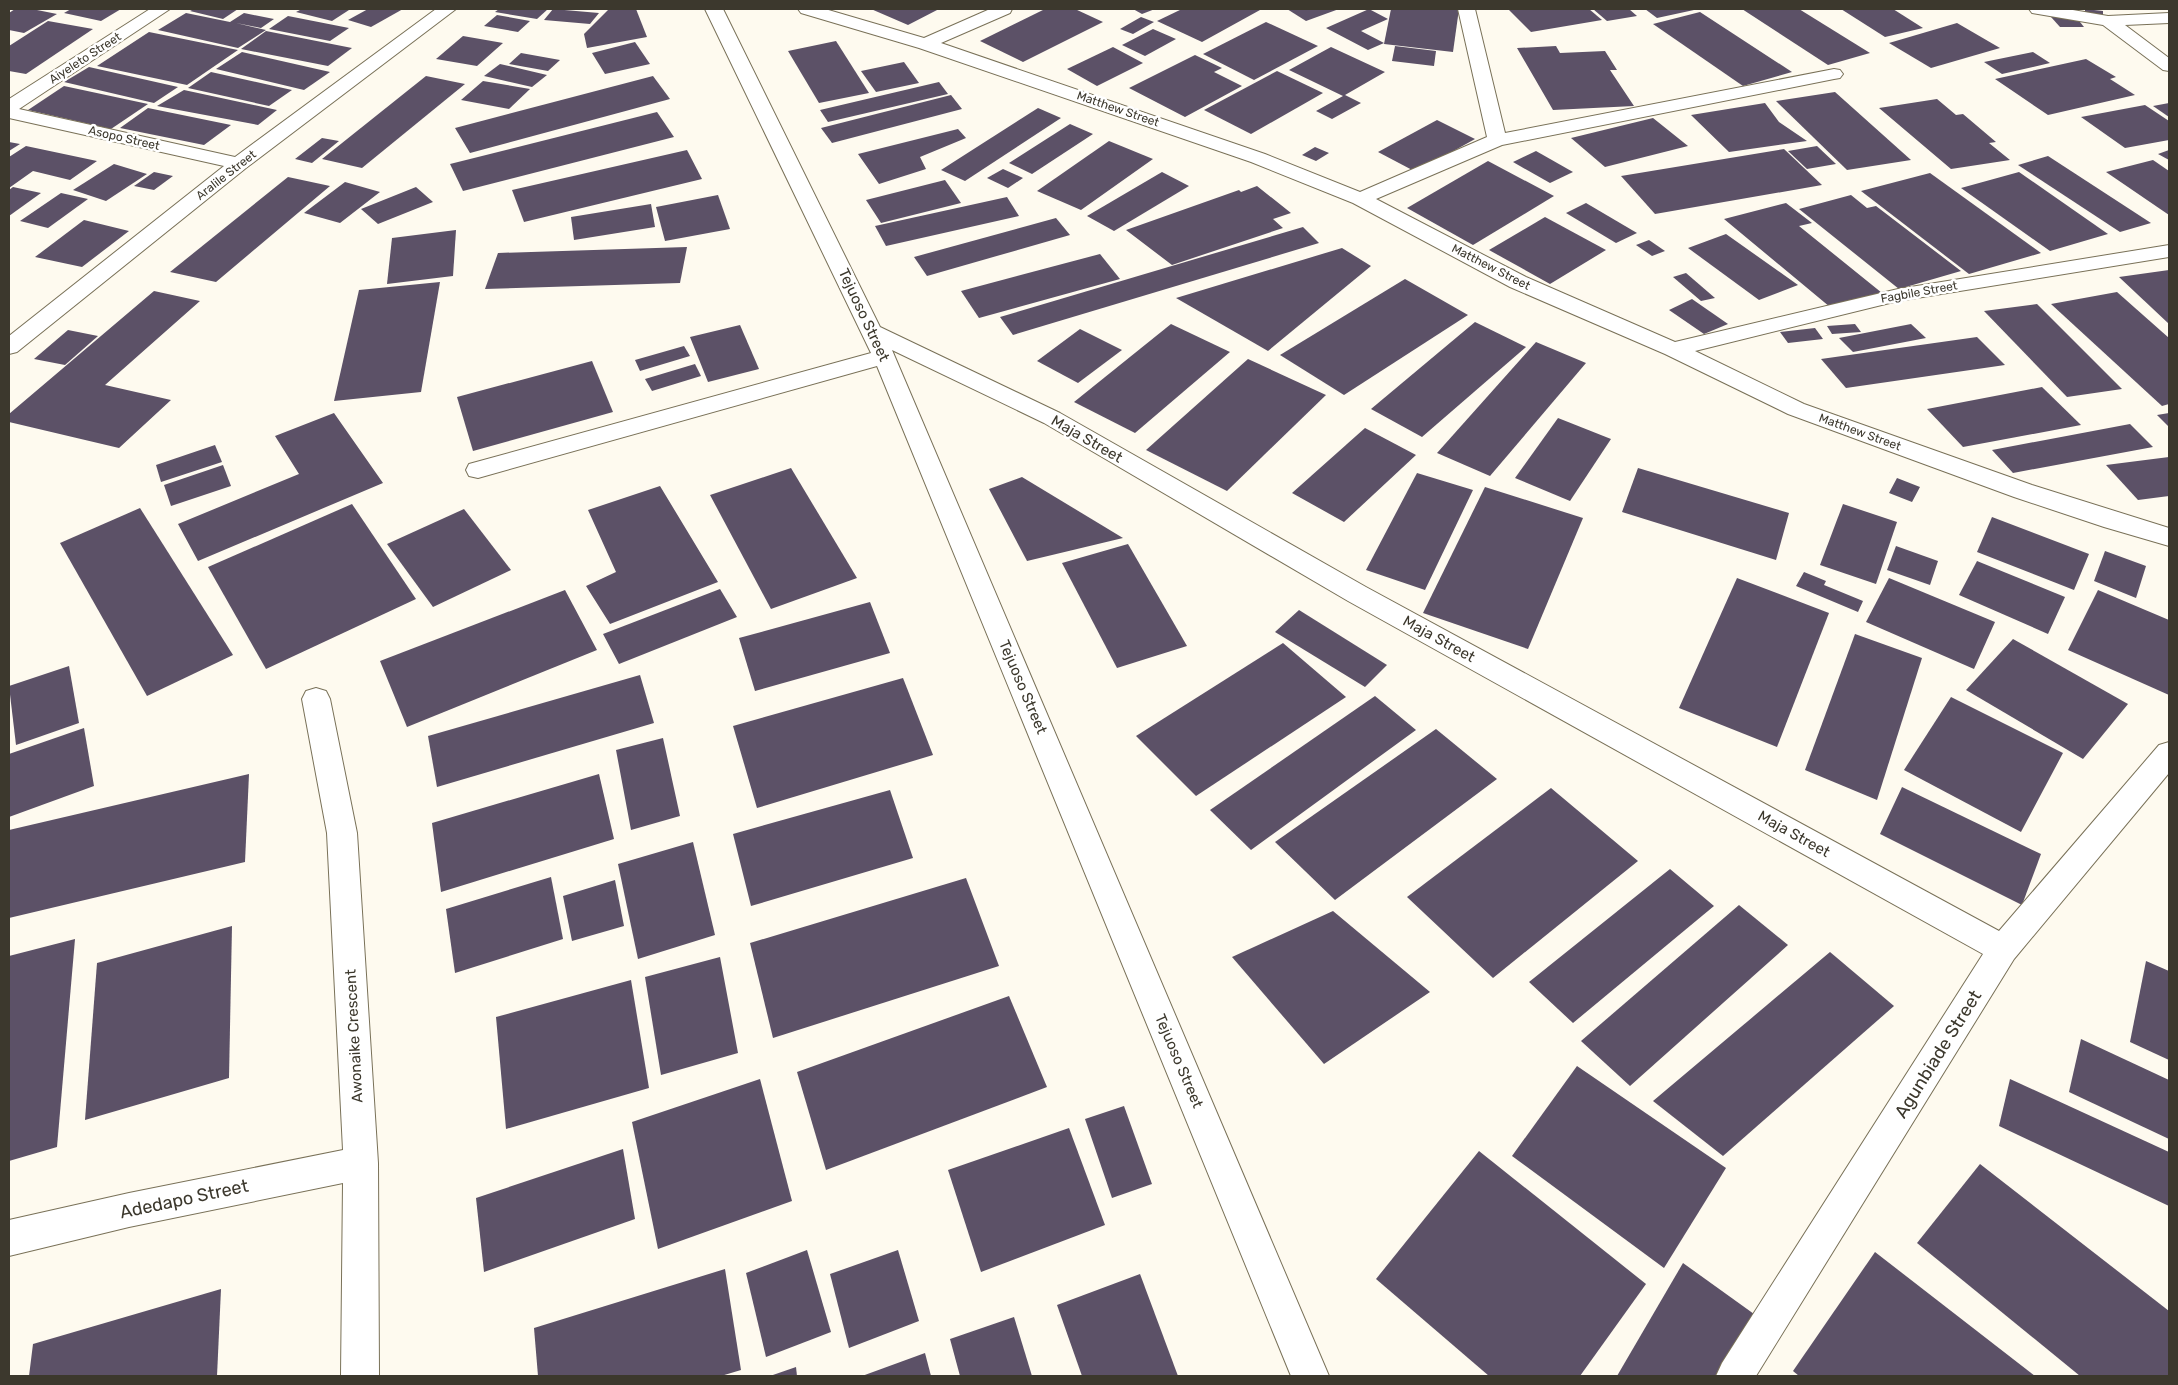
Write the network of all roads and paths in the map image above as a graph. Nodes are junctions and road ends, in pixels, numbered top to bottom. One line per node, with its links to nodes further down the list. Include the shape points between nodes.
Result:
1 (161, 9): 13 (street, Aiyeleto Street)
2 (447, 9): 16 (street, Aralile Street)
3 (714, 9): 19 (street, Tejuoso Street)
4 (808, 9): 10 (street, Matthew Street)
5 (1004, 9): 10 (street)
6 (1466, 9): 15 (street)
7 (2038, 9): 8 (street)
8 (2114, 15): 9 (street); 11 (street)
9 (2169, 18)
10 (925, 44): 17 (street, Matthew Street, via 1258,158)
11 (2169, 66)
12 (1834, 74): 15 (street)
13 (9, 107)
14 (9, 112): 16 (street, Asopo Street)
15 (1497, 140): 17 (street)
16 (240, 164): 20 (street, Aralile Street)
17 (1360, 200): 21 (street, Matthew Street, via 1518,282)
18 (2169, 251): 21 (street, Fagbile Street, via 1898,295)
19 (873, 332): 22 (street, Tejuoso Street); 29 (street, Maja Street, via 1052,418 1357,594)
20 (10, 344)
21 (1673, 349): 25 (street, Matthew Street, via 1796,409)
22 (884, 356): 23 (street); 33 (street, Tejuoso Street)
23 (478, 470)
24 (2169, 516): 25 (street)
25 (2113, 521): 26 (street, Matthew Street)
26 (2169, 537)
27 (316, 699): 30 (street, Awonaike Crescent, via 342,833)
28 (2169, 753): 29 (street, Agunbiade Street)
29 (2004, 949): 34 (street, Agunbiade Street)
30 (361, 1163): 31 (street, Adedapo Street); 32 (street, Awonaike Crescent)
31 (9, 1238)
32 (360, 1376)
33 (1310, 1376)
34 (1735, 1376)

